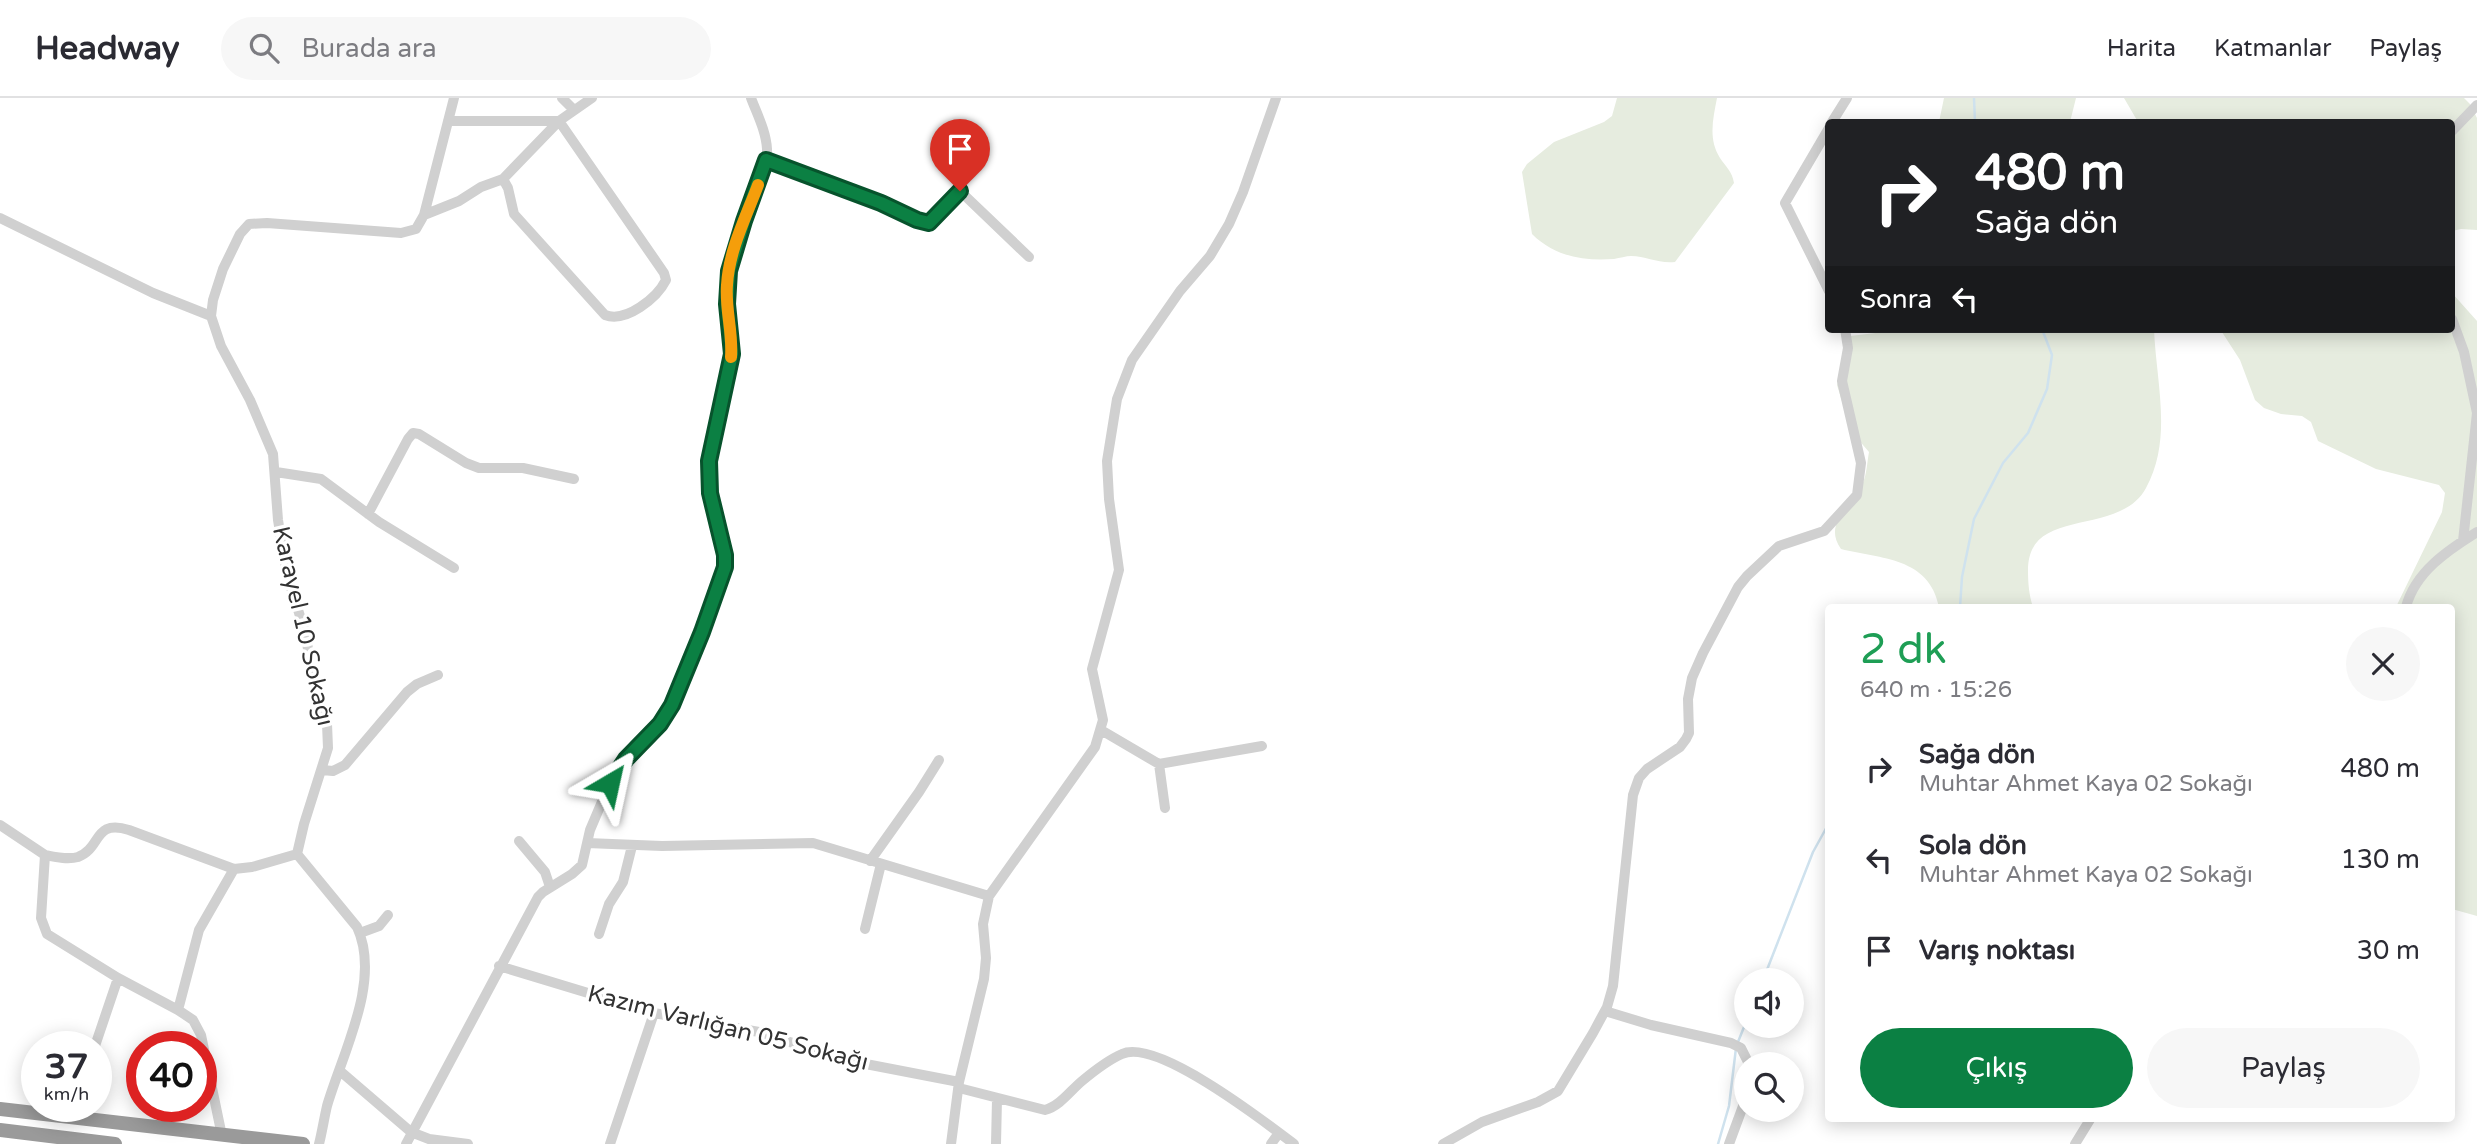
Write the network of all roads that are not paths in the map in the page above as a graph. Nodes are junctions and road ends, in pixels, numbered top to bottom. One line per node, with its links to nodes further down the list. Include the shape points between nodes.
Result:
1 (454, 98): 11 (street)
2 (562, 98): 9 (street)
3 (592, 98): 9 (street)
4 (751, 98): 15 (street, via 766,143)
5 (1276, 98): 32 (street, via 1228,224 1210,256 1132,360 1118,399 1107,461 1119,569 1092,668)
6 (1847, 98): 10 (street)
7 (2470, 98): 8 (street)
8 (2477, 104): 13 (street)
9 (574, 110): 12 (street)
10 (1834, 119)
11 (448, 121): 12 (street); 17 (street)
12 (559, 121): 16 (street); 16 (street, via 664,273 666,280 652,300 615,317 605,315 514,214)
13 (2455, 128)
14 (1825, 135): 20 (street, via 1785,203)
15 (766, 160): 19 (street, via 929,223 960,191); 40 (street, via 729,271 732,354 709,461 710,493 725,567 672,705 617,771)
16 (503, 179): 17 (street)
17 (424, 215): 21 (street, via 416,229 401,233 249,224 223,269)
18 (0, 218): 21 (street, via 131,283)
19 (1029, 257)
20 (1825, 283)
21 (211, 316): 24 (street, Karayel 10 Sokağı, via 221,346 265,432)
22 (2455, 327): 28 (street, via 2477,413)
23 (1845, 333): 55 (street, via 1848,348 1842,381 1861,463 1857,495 1824,531 1779,547 1738,587 1692,678 1686,739 1639,778 1633,795 1613,986)
24 (276, 472): 26 (street, via 321,479); 36 (street, Karayel 10 Sokağı, via 287,575 327,724 328,748)
25 (574, 479): 26 (street, via 523,468 479,468 413,433)
26 (368, 514): 29 (street)
27 (2477, 532): 28 (street)
28 (2463, 541): 30 (street, via 2430,566)
29 (454, 568)
30 (2407, 604)
31 (438, 675): 36 (street, via 407,692 345,765)
32 (1101, 730): 35 (street); 47 (street, via 1095,747)
33 (1262, 746): 35 (street)
34 (939, 760): 44 (street)
35 (1160, 764): 37 (street)
36 (322, 770): 42 (street, Karayel 10 Sokağı)
37 (1165, 808)
38 (0, 825): 43 (street)
39 (519, 841): 46 (street, via 545,872)
40 (587, 843): 41 (street); 46 (street, via 582,865)
41 (632, 846): 44 (street, via 813,843); 51 (street)
42 (298, 854): 45 (street); 50 (street)
43 (44, 855): 45 (street, via 79,856 105,830 119,827); 53 (street, via 42,926 54,939)
44 (875, 862): 47 (street); 49 (street)
45 (234, 869): 54 (street, via 199,930)
46 (550, 887): 52 (street, via 538,897)
47 (989, 896): 60 (street, via 983,924 985,970)
48 (388, 915): 50 (street, via 379,926)
49 (866, 929)
50 (360, 933): 59 (street, via 364,984)
51 (599, 934)
52 (499, 966): 56 (street, Kazım Varlığan 05 Sokağı); 67 (street)
53 (118, 978): 54 (street); 57 (street)
54 (178, 1010): 70 (street, via 193,1020 201,1035)
55 (1605, 1011): 58 (street, via 1731,1043); 81 (street, via 1558,1091 1482,1122)
56 (654, 1013): 60 (street, Kazım Varlığan 05 Sokağı, via 758,1032 845,1060); 76 (street)
57 (100, 1031)
58 (1743, 1052)
59 (340, 1071): 67 (street); 73 (street)
60 (959, 1085): 61 (street, Kazım Varlığan 05 Sokağı); 77 (street)
61 (997, 1099): 68 (street, Kazım Varlığan 05 Sokağı, via 1050,1109 1097,1069 1131,1051 1193,1074); 78 (street)
62 (0, 1109): 63 (highway)
63 (21, 1110)
64 (112, 1118): 70 (highway)
65 (1738, 1122): 82 (street)
66 (2089, 1122): 83 (street)
67 (411, 1132): 74 (street); 75 (street)
68 (1279, 1133): 79 (street); 80 (street)
69 (3, 1135): 71 (highway)
70 (222, 1136): 72 (highway)
71 (115, 1144)
72 (303, 1144)
73 (319, 1144)
74 (406, 1144)
75 (468, 1144)
76 (610, 1144)
77 (951, 1144)
78 (996, 1144)
79 (1271, 1144)
80 (1294, 1144)
81 (1443, 1144)
82 (1730, 1144)
83 (2075, 1144)

